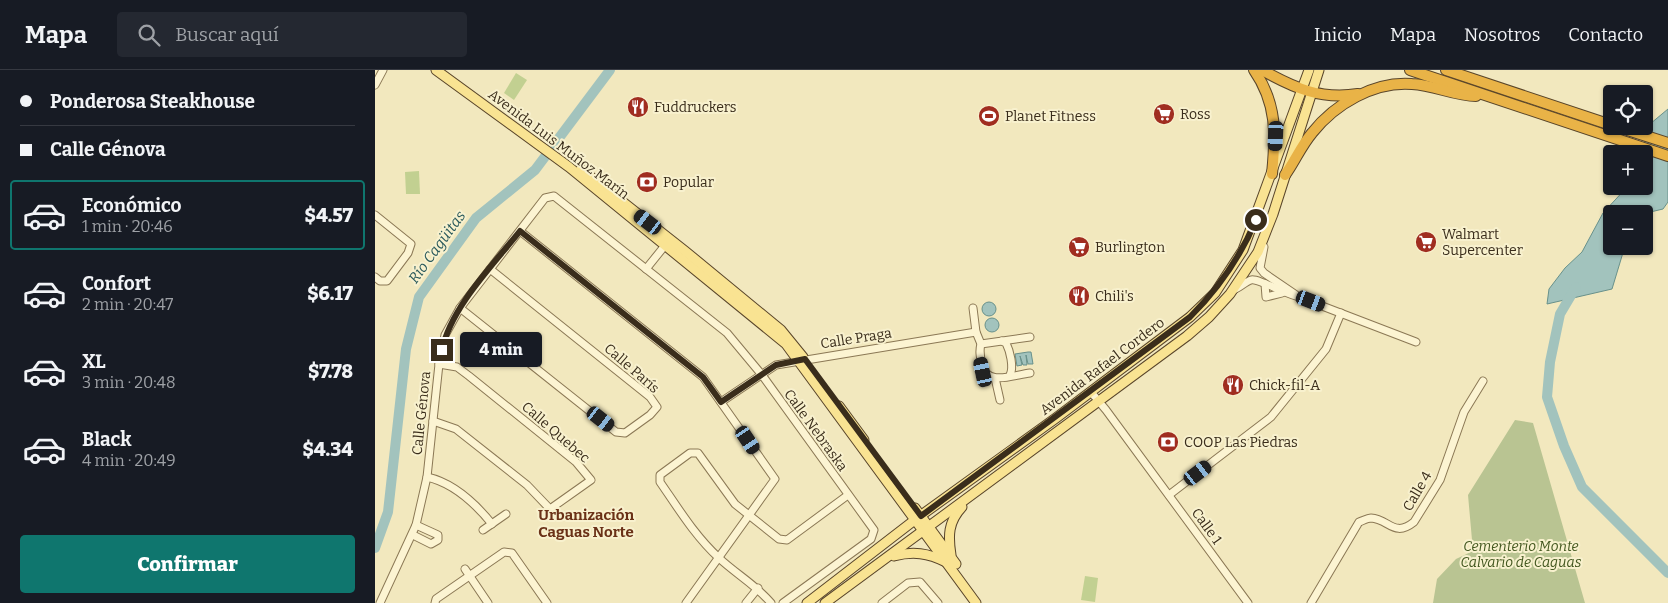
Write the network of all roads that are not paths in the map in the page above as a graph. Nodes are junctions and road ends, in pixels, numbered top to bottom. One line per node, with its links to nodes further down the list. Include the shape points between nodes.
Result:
1 (383, 70): 10 (street)
2 (1254, 70): 19 (highway, via 1266,90 1275,122)
3 (1262, 70): 12 (highway)
4 (1309, 70): 12 (main road, Avenida Rafael Cordero)
5 (1319, 70): 12 (main road, Avenida Rafael Cordero)
6 (1410, 70): 14 (highway)
7 (1446, 70): 11 (highway)
8 (1470, 70): 11 (highway)
9 (442, 71): 25 (main road, Avenida Luis Muñoz Marín, via 571,165)
10 (375, 85)
11 (1494, 86): 15 (highway)
12 (1306, 91): 13 (highway, via 1336,97); 19 (main road, Avenida Rafael Cordero); 20 (main road, Avenida Rafael Cordero)
13 (1360, 94): 14 (highway, via 1403,83); 20 (highway, via 1313,131)
14 (1491, 97): 18 (highway)
15 (1603, 122)
16 (1642, 135): 17 (highway)
17 (1668, 144)
18 (1668, 156)
19 (1272, 174): 46 (main road, Avenida Rafael Cordero, via 1243,250 1215,293 1190,317)
20 (1285, 175): 24 (main road, Avenida Rafael Cordero)
21 (554, 196): 23 (street, Calle Génova, via 545,198); 27 (street, Calle Nebraska)
22 (375, 215): 28 (street, via 411,244 408,254 387,281)
23 (520, 231): 26 (street, Calle Génova); 48 (street, via 703,377)
24 (1264, 236): 29 (main road, Avenida Rafael Cordero, via 1258,252); 30 (street, via 1260,268)
25 (668, 242): 27 (street); 39 (main road, Avenida Luis Muñoz Marín, via 774,332)
26 (490, 269): 31 (street, Calle Génova); 31 (street, Calle París, via 650,397 657,407 625,433 616,432)
27 (646, 269): 42 (street, Calle Nebraska, via 727,333)
28 (375, 278)
29 (1233, 290): 30 (street, via 1249,280 1258,280 1265,284 1266,297 1282,293); 49 (main road, Avenida Rafael Cordero, via 1187,336)
30 (1296, 296): 33 (street)
31 (460, 308): 40 (street, Calle Génova, via 445,335)
32 (973, 308): 34 (street)
33 (1341, 313): 37 (street); 54 (street, via 1326,348 1271,416)
34 (976, 332): 38 (street); 39 (street, Calle Praga)
35 (1029, 337): 36 (street)
36 (1001, 341): 38 (street); 43 (street, via 1009,348 1012,371)
37 (1416, 342)
38 (981, 344): 44 (street, via 983,372)
39 (802, 360): 42 (street, Calle Praga, via 776,365); 57 (main road, Avenida Luis Muñoz Marín)
40 (439, 364): 50 (street, Calle Génova); 50 (street, Calle Quebec, via 457,368 469,376 576,462 591,480 550,509 527,485 456,429)
41 (1030, 373): 43 (street)
42 (761, 375): 48 (street, Calle Praga); 53 (street, Calle Nebraska)
43 (1009, 375): 44 (street)
44 (995, 378): 47 (street)
45 (1483, 381): 83 (street, Calle 4, via 1464,412 1440,480 1414,522 1397,529 1371,518 1359,522)
46 (1091, 392): 49 (street, Calle 1); 57 (main road, Avenida Rafael Cordero)
47 (1000, 400)
48 (721, 402): 56 (street, via 775,479)
49 (1099, 402): 52 (main road, Avenida Rafael Cordero); 54 (street, Calle 1)
50 (433, 421): 51 (street, Calle Génova)
51 (427, 477): 58 (street, via 450,485 480,509); 59 (street, Calle Génova)
52 (977, 491): 60 (main road, Avenida Rafael Cordero); 65 (main road, via 950,524)
53 (848, 495): 56 (street, via 787,540 779,539); 75 (street, Calle Nebraska, via 874,530 871,539)
54 (1169, 495): 82 (street, Calle 1)
55 (506, 514): 58 (street)
56 (749, 517): 64 (street); 64 (street, via 735,504 698,454 690,453 660,475 659,482 695,533)
57 (918, 518): 60 (main road, Avenida Luis Muñoz Marín); 76 (main road, Avenida Rafael Cordero)
58 (492, 524): 61 (street)
59 (416, 525): 62 (street, Calle Génova); 62 (street, via 434,532 438,540 431,544)
60 (927, 529): 63 (main road, Avenida Rafael Cordero); 65 (main road, Avenida Luis Muñoz Marín)
61 (483, 530)
62 (413, 535): 68 (street, Calle Génova)
63 (889, 557): 65 (main road, via 925,553); 77 (main road, Avenida Rafael Cordero)
64 (719, 558): 67 (street); 72 (street)
65 (949, 560): 80 (main road, Avenida Luis Muñoz Marín); 81 (main road, Avenida Luis Muñoz Marín)
66 (467, 573): 69 (street); 70 (street); 71 (street, via 504,552 511,553)
67 (758, 588): 73 (street); 74 (street)
68 (380, 603)
69 (435, 603)
70 (488, 603)
71 (547, 603)
72 (686, 603)
73 (747, 603)
74 (771, 603)
75 (783, 603)
76 (807, 603)
77 (825, 603)
78 (882, 603): 79 (street, via 908,583 920,582)
79 (938, 603)
80 (976, 603)
81 (983, 603)
82 (1247, 603)
83 (1311, 603)

